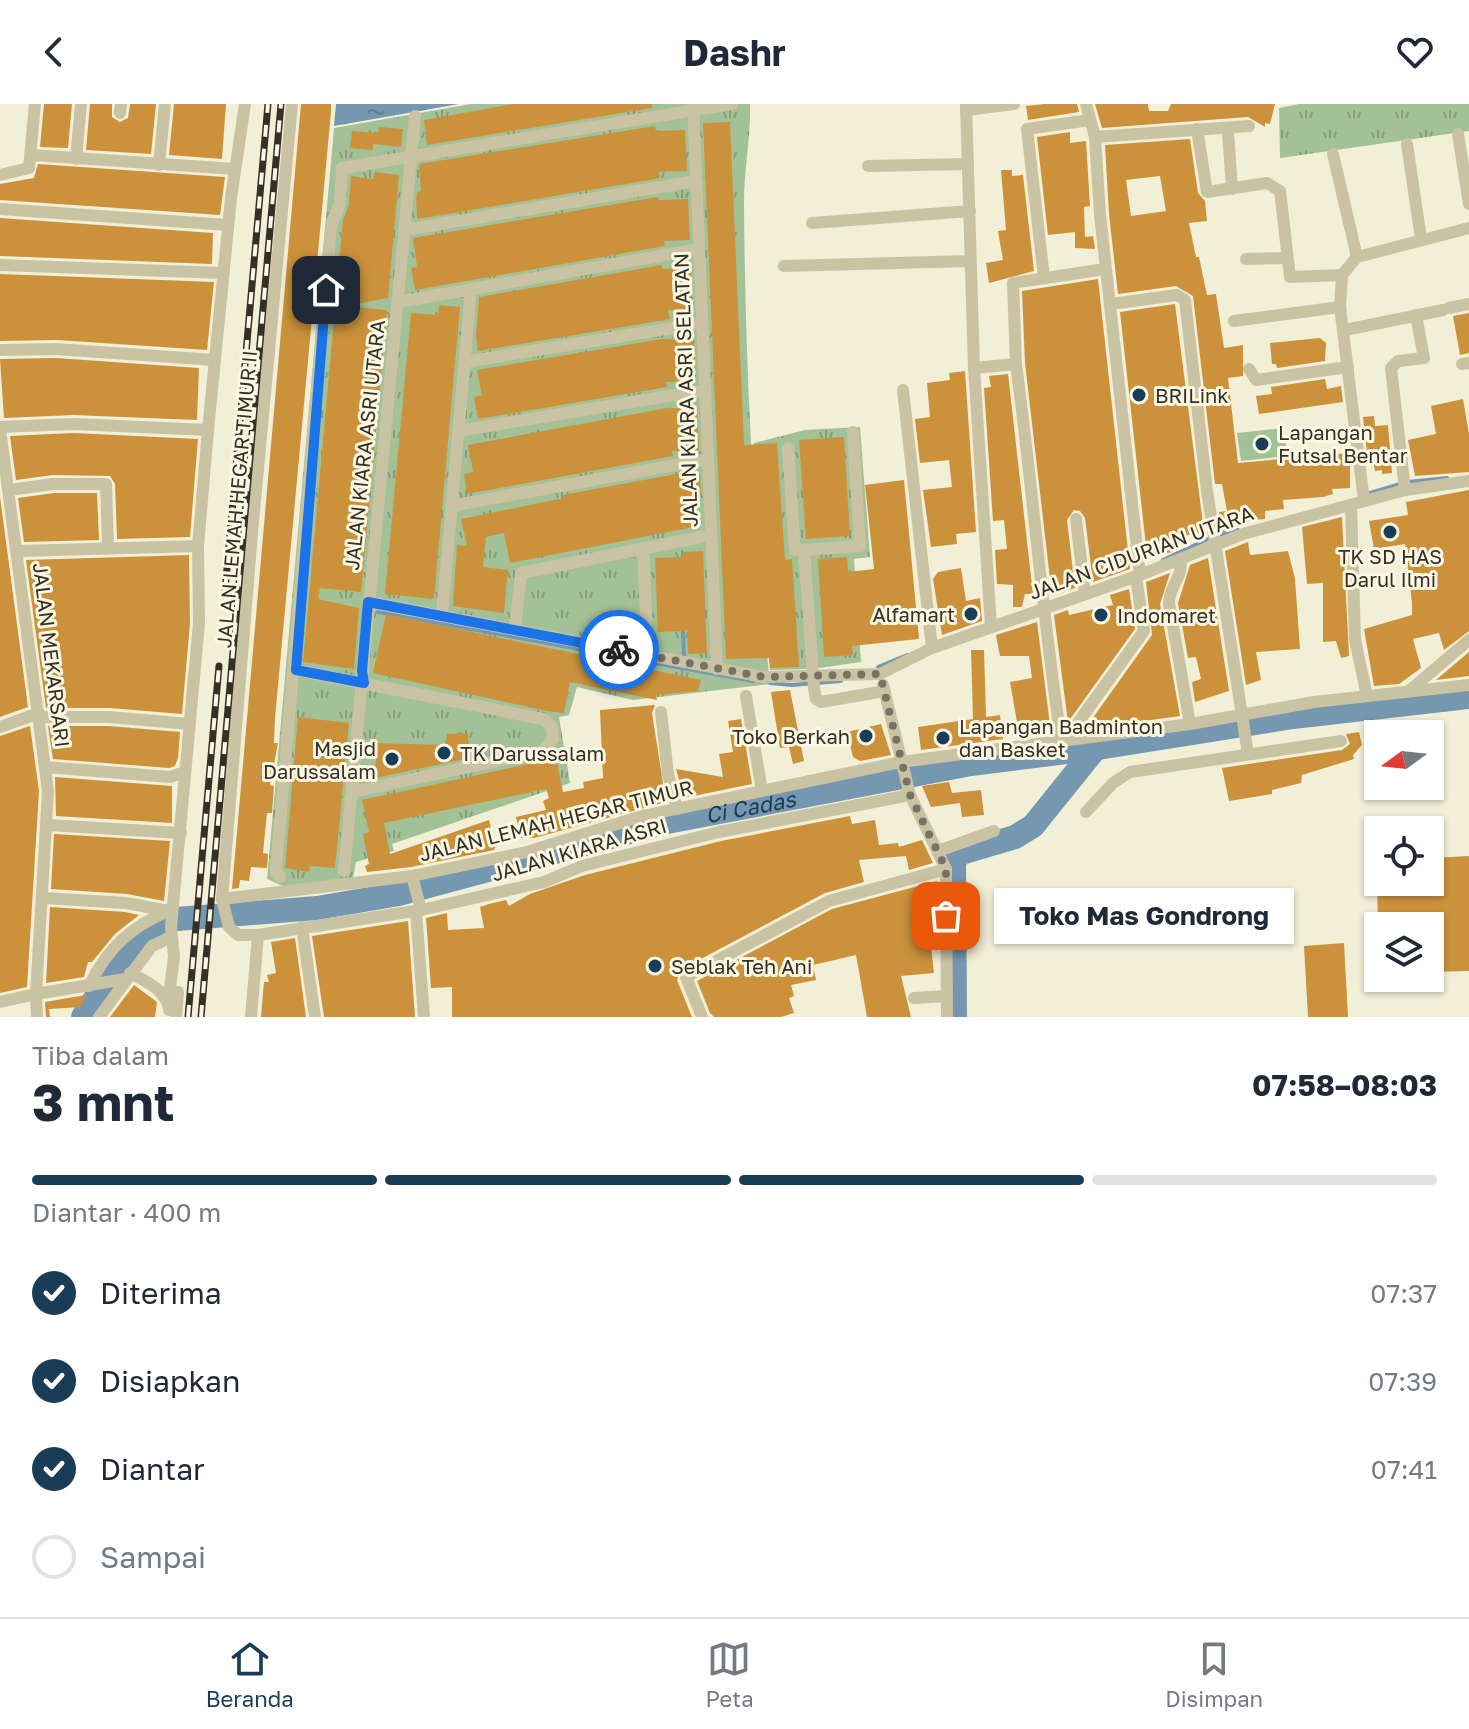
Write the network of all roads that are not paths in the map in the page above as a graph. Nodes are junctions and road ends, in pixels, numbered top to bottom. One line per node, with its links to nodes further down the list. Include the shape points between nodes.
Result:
1 (35, 104): 20 (street)
2 (81, 104): 22 (street)
3 (165, 104): 24 (street)
4 (245, 104): 26 (street)
5 (292, 104): 134 (street, JALAN LEMAH HEGAR TIMUR II)
6 (732, 104): 9 (street)
7 (1014, 104): 10 (street)
8 (1086, 104): 12 (street)
9 (693, 107): 21 (street); 28 (street, JALAN KIARA ASRI SELATAN)
10 (966, 107): 23 (street)
11 (415, 116): 21 (street, JALAN KIARA ASRI UTARA)
12 (1090, 120): 17 (street); 48 (street, via 1027,129)
13 (1249, 126): 14 (street)
14 (1197, 129): 17 (street); 29 (street, via 1207,192)
15 (1228, 132): 29 (street)
16 (1458, 134): 30 (street)
17 (1095, 137): 45 (street)
18 (1407, 144): 37 (street)
19 (1333, 154): 39 (street)
20 (32, 155): 22 (street); 27 (street, via 26,171)
21 (412, 157): 36 (street, JALAN KIARA ASRI UTARA); 99 (street, via 342,168 340,204 331,227)
22 (76, 159): 24 (street)
23 (968, 164): 25 (street); 32 (street)
24 (159, 165): 26 (street)
25 (868, 166)
26 (235, 171): 34 (street)
27 (0, 175)
28 (696, 181): 36 (street); 38 (street, JALAN KIARA ASRI SELATAN)
29 (1232, 189): 40 (street, via 1267,183 1280,191)
30 (1469, 204)
31 (0, 209): 34 (street)
32 (970, 211): 33 (street); 42 (street)
33 (812, 223)
34 (221, 224): 46 (street)
35 (1469, 228): 37 (street)
36 (405, 230): 50 (street, JALAN KIARA ASRI UTARA)
37 (1421, 239): 39 (street)
38 (699, 249): 49 (street); 56 (street, JALAN KIARA ASRI SELATAN)
39 (1357, 257): 47 (street)
40 (1287, 258): 41 (street); 47 (street, via 1288,275 1294,279)
41 (1246, 259)
42 (970, 261): 44 (street); 63 (street)
43 (0, 265): 46 (street)
44 (784, 266)
45 (1105, 269): 48 (street); 51 (street)
46 (217, 272): 59 (street)
47 (1342, 275): 53 (street)
48 (1044, 278): 61 (street, via 1011,285)
49 (471, 290): 50 (street); 60 (street)
50 (399, 302): 90 (street, JALAN KIARA ASRI UTARA)
51 (1111, 304): 81 (street, via 1177,295 1185,300); 88 (street)
52 (1469, 304): 54 (street)
53 (1340, 307): 55 (street); 57 (street)
54 (1416, 315): 57 (street); 76 (street, via 1424,358 1398,361 1391,368)
55 (1234, 321)
56 (702, 323): 60 (street); 65 (street, JALAN KIARA ASRI SELATAN)
57 (1345, 330): 62 (street)
58 (0, 350): 59 (street)
59 (215, 360): 68 (street)
60 (465, 362): 69 (street)
61 (1016, 364): 63 (street); 91 (street, via 1039,545)
62 (1348, 367): 64 (street, via 1256,380); 77 (street)
63 (974, 368): 93 (street)
64 (1249, 369)
65 (705, 390): 69 (street); 72 (street, JALAN KIARA ASRI SELATAN)
66 (903, 390): 96 (street)
67 (0, 428): 68 (street, via 73,424); 73 (street, JALAN MEKARSARI)
68 (208, 430): 83 (street)
69 (458, 431): 78 (street)
70 (853, 432): 85 (street, via 860,546)
71 (788, 448): 85 (street, via 795,550)
72 (708, 459): 78 (street); 80 (street, JALAN KIARA ASRI SELATAN)
73 (3, 473): 75 (street, JALAN MEKARSARI)
74 (1469, 481): 76 (street, JALAN CIDURIAN UTARA)
75 (9, 490): 82 (street, via 106,484); 86 (street, JALAN MEKARSARI)
76 (1405, 490): 77 (street, JALAN CIDURIAN UTARA)
77 (1358, 503): 81 (street, JALAN CIDURIAN UTARA); 107 (street, via 1355,640)
78 (451, 506): 92 (street)
79 (1076, 519): 89 (street)
80 (711, 535): 84 (street); 98 (street, JALAN KIARA ASRI SELATAN)
81 (1214, 543): 87 (street, JALAN CIDURIAN UTARA); 110 (street)
82 (108, 545): 83 (street); 86 (street)
83 (198, 546): 111 (street, via 199,623)
84 (643, 549): 94 (street, via 521,573); 97 (street)
85 (804, 550): 101 (street)
86 (19, 551): 109 (street, JALAN MEKARSARI)
87 (1180, 559): 88 (street, JALAN CIDURIAN UTARA); 112 (street, via 1182,573 1169,603)
88 (1138, 576): 89 (street, JALAN CIDURIAN UTARA); 114 (street, via 1144,631)
89 (1085, 594): 91 (street, JALAN CIDURIAN UTARA)
90 (368, 602): 92 (street); 102 (street, JALAN KIARA ASRI UTARA)
91 (1041, 609): 93 (street, JALAN CIDURIAN UTARA); 114 (street)
92 (442, 614): 94 (street)
93 (991, 626): 96 (street, JALAN CIDURIAN UTARA)
94 (515, 628): 97 (street)
95 (1469, 640): 105 (street)
96 (932, 648): 100 (street, JALAN CIDURIAN UTARA)
97 (648, 655): 98 (street)
98 (717, 669): 101 (street)
99 (296, 670): 102 (street); 131 (street, via 276,870)
100 (880, 674): 101 (street); 104 (street)
101 (813, 678): 104 (street, via 818,701)
102 (364, 683): 122 (street, JALAN KIARA ASRI UTARA); 122 (street, via 543,719 552,727 553,739 543,751)
103 (1469, 685): 105 (street, JALAN LEMAH HEGAR TIMUR)
104 (885, 691): 117 (street)
105 (1407, 692): 107 (street, JALAN LEMAH HEGAR TIMUR)
106 (746, 696): 120 (street)
107 (1367, 696): 110 (street, JALAN LEMAH HEGAR TIMUR)
108 (661, 712): 123 (street)
109 (39, 715): 111 (street); 113 (street); 118 (street, JALAN MEKARSARI)
110 (1243, 720): 112 (street, JALAN LEMAH HEGAR TIMUR); 116 (street)
111 (189, 724): 119 (street)
112 (1190, 724): 114 (street, JALAN LEMAH HEGAR TIMUR)
113 (0, 727)
114 (1064, 738): 117 (street, JALAN LEMAH HEGAR TIMUR)
115 (1341, 741): 116 (street)
116 (1247, 748): 124 (street, via 1130,772)
117 (902, 764): 120 (street, JALAN LEMAH HEGAR TIMUR); 121 (street)
118 (45, 767): 119 (street, via 170,777); 125 (street, JALAN MEKARSARI)
119 (185, 772): 127 (street)
120 (762, 791): 123 (street, JALAN LEMAH HEGAR TIMUR)
121 (909, 791): 128 (street); 135 (street, JALAN KIARA ASRI, via 703,836 582,866 544,882)
122 (352, 792): 130 (street, JALAN KIARA ASRI UTARA)
123 (677, 809): 132 (street, JALAN LEMAH HEGAR TIMUR)
124 (1086, 812)
125 (48, 825): 127 (street); 133 (street, JALAN MEKARSARI)
126 (994, 831): 128 (street)
127 (181, 833): 136 (street)
128 (938, 851): 129 (street)
129 (946, 869): 144 (street); 155 (street, via 829,901 686,977)
130 (344, 871)
131 (280, 877)
132 (412, 878): 134 (street, JALAN LEMAH HEGAR TIMUR); 135 (street)
133 (44, 898): 136 (street); 143 (street, JALAN MEKARSARI)
134 (223, 901): 139 (street, JALAN LEMAH HEGAR TIMUR II, via 229,927 238,935)
135 (419, 908): 137 (street, JALAN KIARA ASRI); 154 (street)
136 (172, 910): 138 (street); 142 (street, via 137,924 105,957)
137 (302, 927): 139 (street, JALAN KIARA ASRI); 153 (street)
138 (171, 932): 140 (street); 141 (street)
139 (258, 935): 152 (street)
140 (174, 957): 147 (street); 151 (street, via 180,960)
141 (123, 977): 142 (street); 147 (street, via 151,984); 149 (street)
142 (92, 985): 143 (street)
143 (36, 994): 146 (street); 148 (street, JALAN MEKARSARI)
144 (947, 996): 145 (street); 156 (street)
145 (914, 998)
146 (0, 1002)
147 (168, 1003): 150 (street)
148 (37, 1017)
149 (99, 1017)
150 (169, 1017)
151 (176, 1017)
152 (251, 1017)
153 (315, 1017)
154 (424, 1017)
155 (702, 1017)
156 (947, 1017)

